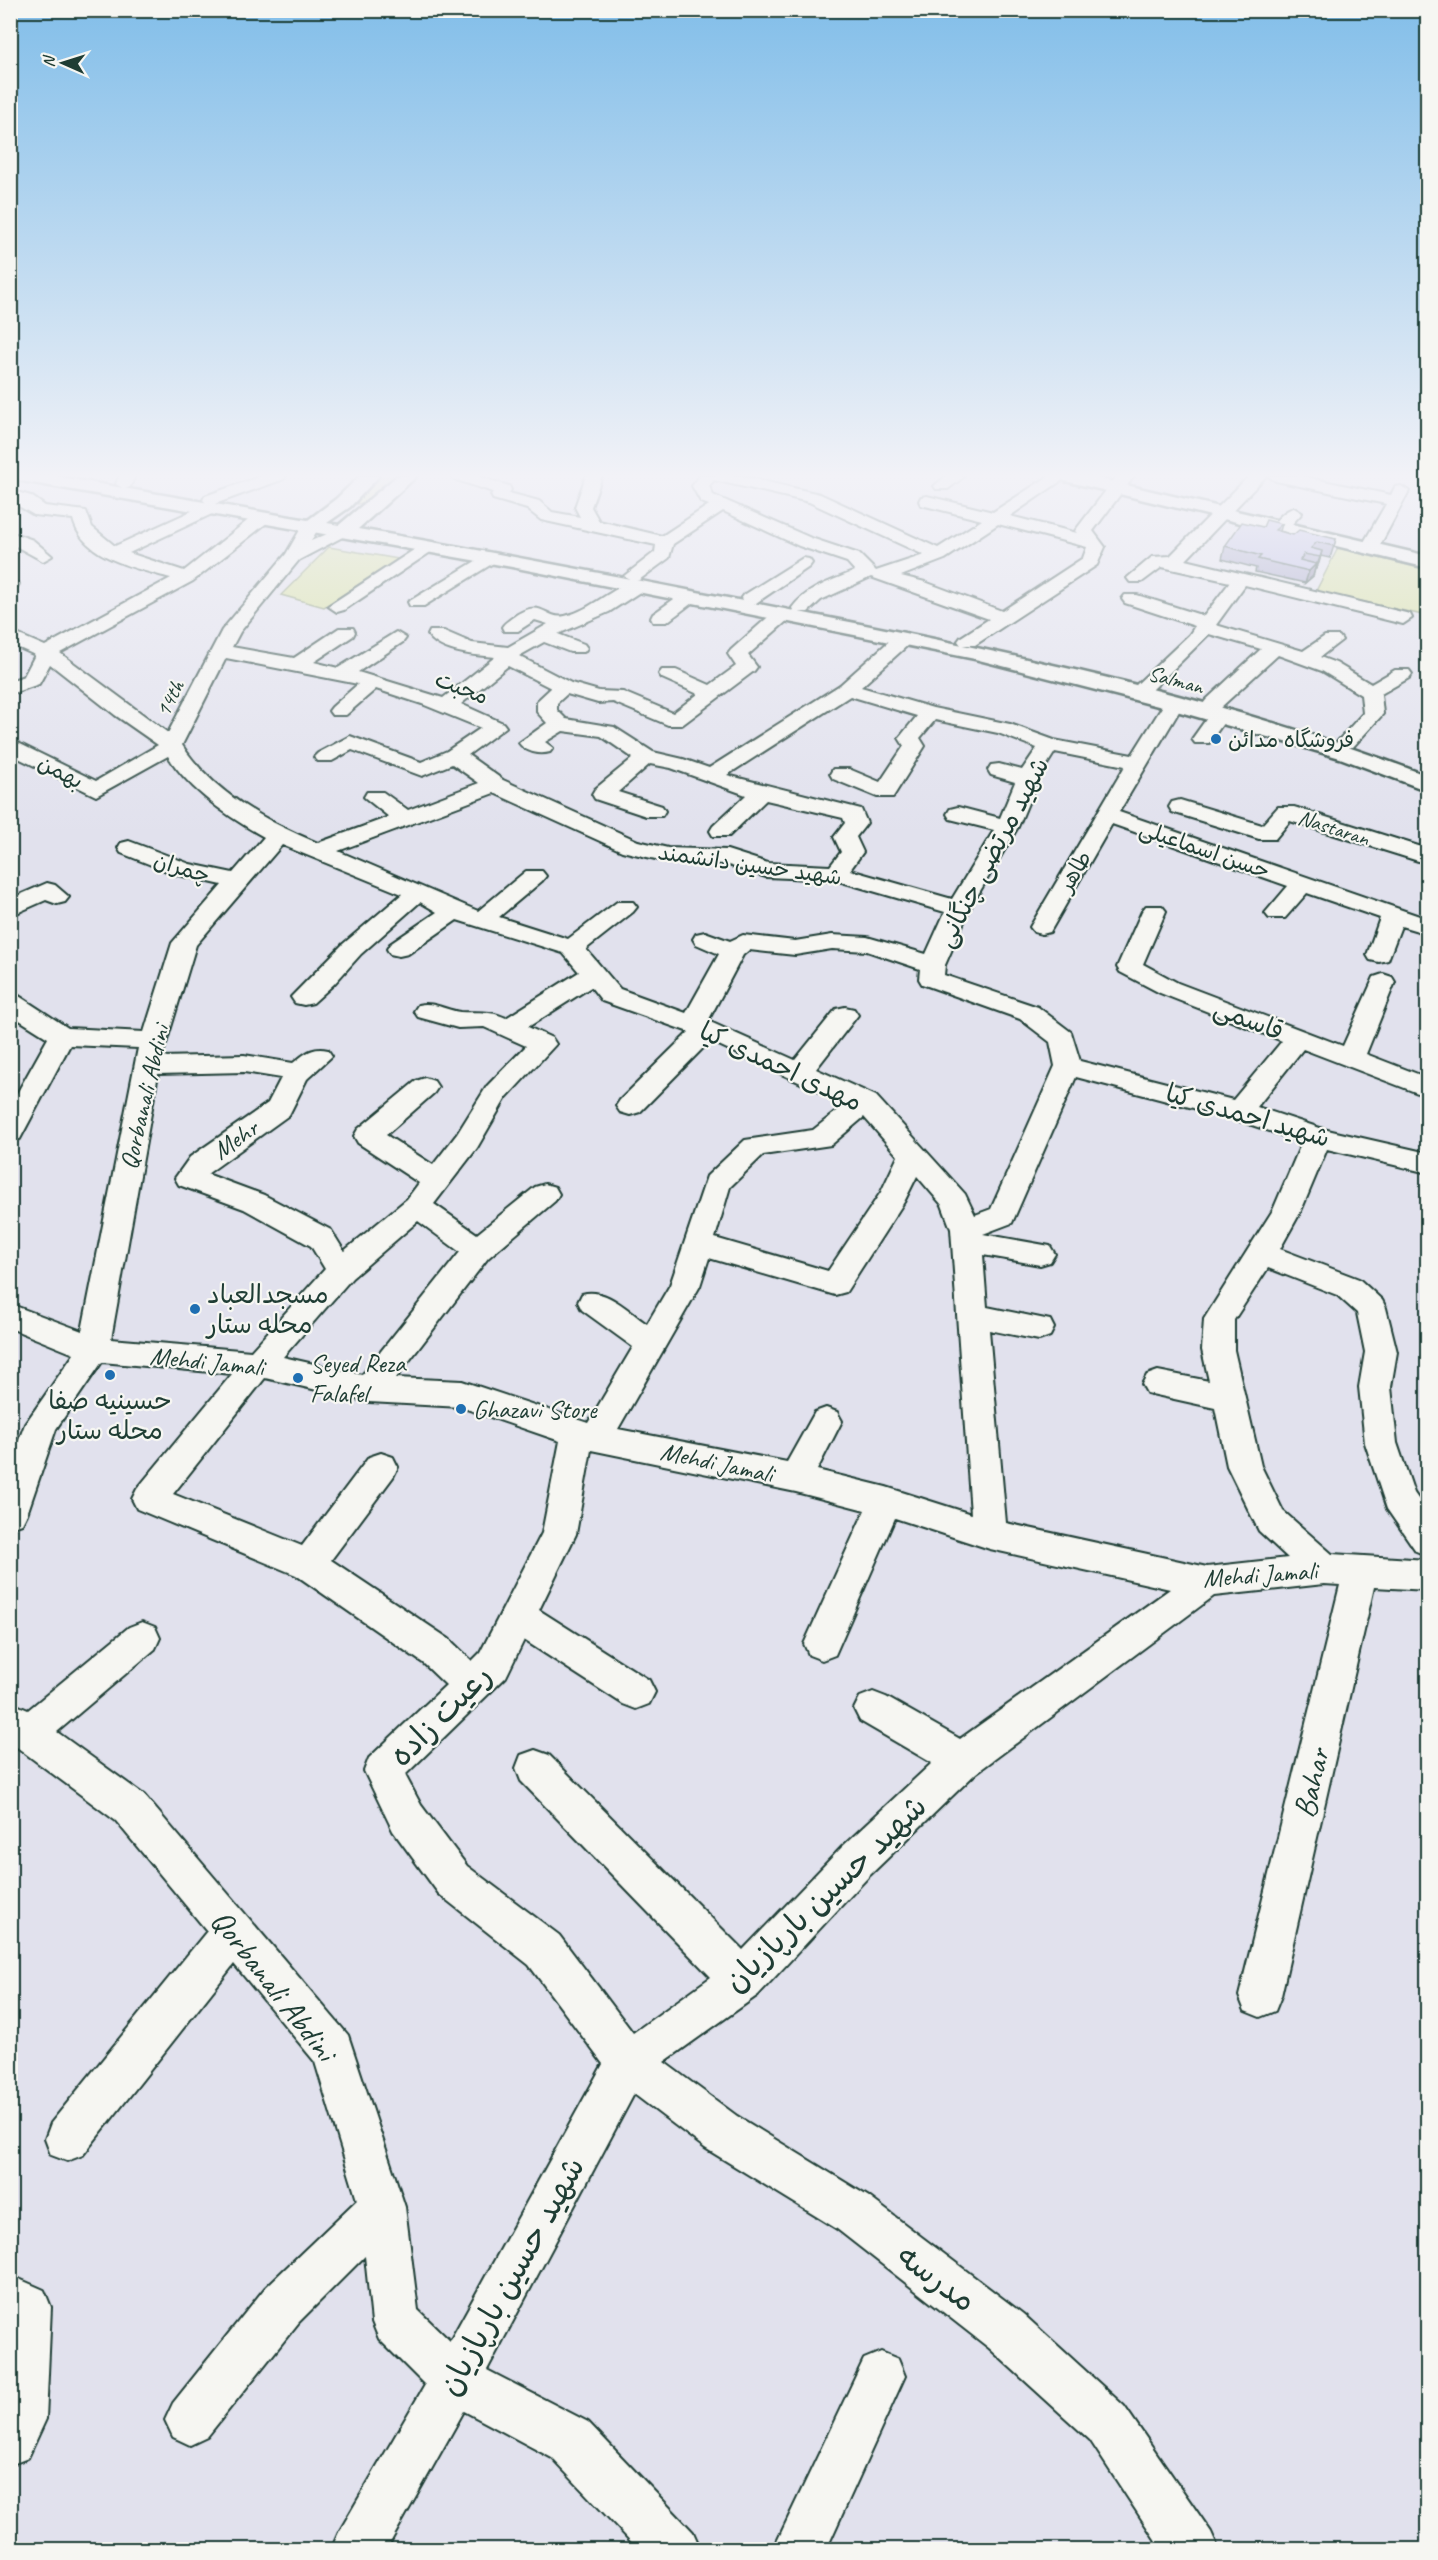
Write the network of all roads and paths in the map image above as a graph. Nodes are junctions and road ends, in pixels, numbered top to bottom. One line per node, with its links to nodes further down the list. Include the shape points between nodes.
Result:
1 (153, 595): 36 (street)
2 (260, 595): 35 (street, 14th)
3 (353, 595): 17 (street)
4 (428, 595): 15 (street)
5 (617, 595): 22 (street, via 602,608)
6 (707, 595): 16 (main road)
7 (756, 595): 16 (street)
8 (816, 595): 18 (street)
9 (944, 595): 20 (street)
10 (1038, 595): 20 (street)
11 (1228, 595): 23 (street)
12 (1309, 595): 21 (street)
13 (690, 596): 16 (main road, Salman); 19 (street)
14 (1131, 598): 23 (street)
15 (417, 602)
16 (745, 603): 18 (main road, Salman)
17 (337, 606)
18 (792, 612): 30 (main road, Salman); 32 (main road); 49 (street, via 738,654 747,667)
19 (660, 618)
20 (1003, 618): 32 (street)
21 (1403, 618)
22 (563, 623): 24 (street, via 533,613); 27 (street)
23 (1205, 625): 33 (street); 44 (street, via 1196,639)
24 (511, 627)
25 (346, 632): 39 (street)
26 (437, 635): 37 (street, via 446,642)
27 (543, 635): 34 (street); 37 (street)
28 (10, 638): 36 (street)
29 (396, 638): 40 (street)
30 (902, 640): 47 (street); 50 (main road, Salman, via 976,653)
31 (1332, 640): 38 (street)
32 (968, 641): 44 (main road)
33 (1275, 647): 38 (street); 52 (street)
34 (577, 648)
35 (219, 651): 39 (street, محبت); 59 (street, 14th)
36 (46, 653): 45 (street, via 32,680); 59 (street)
37 (509, 655): 46 (street); 51 (street)
38 (1305, 658): 48 (street)
39 (300, 663): 40 (street, محبت)
40 (342, 674): 43 (street, محبت)
41 (669, 674): 49 (street)
42 (1402, 674): 48 (street)
43 (372, 682): 51 (street, محبت); 53 (street)
44 (1146, 685): 52 (main road)
45 (10, 687)
46 (564, 687): 49 (street, via 598,697 616,696 675,721); 55 (street, via 547,701 547,712)
47 (847, 689): 54 (street); 69 (street)
48 (1371, 692): 57 (street, via 1373,714)
49 (712, 693)
50 (1174, 703): 52 (main road, Salman); 65 (street, حسن اسماعیلی)
51 (448, 704): 62 (street, محبت, via 496,727)
52 (1216, 710): 56 (street); 57 (main road); 71 (main road, Salman)
53 (339, 711)
54 (930, 713): 60 (street, via 1003,728); 68 (street, via 909,738 915,746 885,792)
55 (560, 724): 61 (street, via 529,743); 64 (street, via 607,731)
56 (1202, 739)
57 (1346, 743): 66 (main road)
58 (10, 745): 59 (street, بهمن, via 96,790)
59 (172, 745): 82 (street, via 187,769 248,819)
60 (1049, 745): 65 (street); 70 (street, شهید مرتضی چنگانی)
61 (543, 748)
62 (454, 755): 63 (street, via 422,770 350,742); 72 (street, شهید حسین دانشمند)
63 (325, 757)
64 (646, 757): 69 (street); 76 (street, via 603,794)
65 (1136, 762): 78 (street, حسن اسماعیلی)
66 (1428, 765)
67 (999, 770): 70 (street)
68 (841, 774)
69 (711, 776): 73 (street, via 737,787)
70 (1027, 779): 80 (street, شهید مرتضی چنگانی)
71 (1428, 784)
72 (495, 785): 79 (street); 86 (street, شهید حسین دانشمند, via 630,846 669,855 727,857)
73 (763, 791): 81 (street); 87 (street, via 853,814 856,823 845,837 852,852)
74 (375, 797): 79 (street)
75 (1180, 807): 85 (street, Nastaran, via 1267,834 1286,812)
76 (654, 811)
77 (958, 814): 80 (street)
78 (1106, 815): 90 (street, حسن اسماعیلی); 102 (street, طاهر)
79 (405, 818): 84 (street)
80 (1006, 827): 95 (street, شهید مرتضی چنگانی)
81 (721, 831)
82 (278, 835): 84 (street); 89 (street, Qorbanali Abdini)
83 (129, 848): 89 (street, چمران, via 164,865)
84 (315, 852): 92 (street)
85 (1428, 857)
86 (766, 870): 87 (street, شهید حسین دانشمند); 91 (street)
87 (836, 873): 95 (street, شهید حسین دانشمند)
88 (534, 876): 101 (street)
89 (237, 880): 120 (street, Qorbanali Abdini, via 184,943)
90 (1303, 883): 99 (street); 100 (street, حسن اسماعیلی)
91 (752, 889)
92 (418, 892): 98 (street); 112 (street)
93 (57, 897): 96 (street, via 47,890)
94 (626, 907): 105 (street)
95 (958, 908): 109 (street, شهید مرتضی چنگانی)
96 (10, 909)
97 (1154, 910): 119 (street, قاسمی, via 1129,967 1169,988)
98 (454, 911): 101 (street); 106 (street)
99 (1277, 914)
100 (1393, 915): 103 (street, حسن اسماعیلی); 108 (street)
101 (482, 920): 105 (street)
102 (1042, 927)
103 (1428, 927)
104 (705, 939): 107 (street)
105 (572, 948): 110 (street, مهدی احمدی کیا)
106 (399, 949)
107 (733, 951): 109 (street, via 743,942 795,948 832,942 867,944); 116 (street)
108 (1379, 955)
109 (933, 965): 123 (street, شهید مرتضی چنگانی, via 931,979 1029,1013 1062,1038)
110 (593, 974): 116 (street, مهدی احمدی کیا, via 611,995); 117 (street)
111 (1383, 982): 122 (street)
112 (304, 997)
113 (10, 1002): 118 (street)
114 (427, 1011): 117 (street, via 458,1020 488,1019)
115 (845, 1015): 124 (street)
116 (700, 1027): 124 (street, مهدی احمدی کیا); 129 (street)
117 (508, 1028): 135 (street, via 543,1044 496,1092 467,1141)
118 (62, 1036): 120 (street); 131 (street)
119 (1298, 1038): 122 (street, قاسمی); 130 (street)
120 (150, 1054): 125 (street, via 261,1064); 149 (street, Qorbanali Abdini)
121 (319, 1056): 125 (street)
122 (1351, 1059): 127 (street, قاسمی)
123 (1068, 1066): 130 (street, شهید احمدی کیا); 138 (street, via 1002,1215)
124 (800, 1072): 128 (street, مهدی احمدی کیا)
125 (296, 1074): 143 (street, Mehr, via 279,1109 200,1164 189,1178 254,1202 321,1238)
126 (425, 1087): 135 (street, via 368,1136)
127 (1428, 1088)
128 (866, 1102): 133 (street, مهدی احمدی کیا); 139 (street, رعیت زاده, via 821,1138 755,1147 717,1183)
129 (630, 1106)
130 (1239, 1111): 132 (street, شهید احمدی کیا)
131 (15, 1115)
132 (1318, 1137): 134 (street, شهید احمدی کیا); 142 (street, via 1287,1211)
133 (913, 1154): 138 (street, مهدی احمدی کیا, via 955,1202); 139 (street, via 894,1195 835,1284)
134 (1428, 1163)
135 (436, 1181): 137 (street)
136 (545, 1194): 140 (street)
137 (417, 1206): 140 (street); 143 (street)
138 (967, 1235): 141 (street); 146 (street, مهدی احمدی کیا)
139 (698, 1244): 148 (street, رعیت زاده, via 685,1286)
140 (478, 1250): 152 (street)
141 (1040, 1254)
142 (1262, 1254): 153 (street, via 1219,1319 1218,1350); 161 (street, via 1348,1287 1371,1308 1381,1352 1375,1387 1381,1443 1399,1499)
143 (341, 1270): 150 (street)
144 (593, 1302): 148 (street)
145 (10, 1315): 149 (street, Mehdi Jamali)
146 (974, 1316): 147 (street); 160 (street, مهدی احمدی کیا)
147 (1039, 1328)
148 (651, 1343): 155 (street, رعیت زاده)
149 (94, 1349): 150 (street, Mehdi Jamali); 159 (street, Qorbanali Abdini, via 41,1424)
150 (258, 1364): 152 (street, Mehdi Jamali); 162 (street, via 149,1499)
151 (1158, 1384): 153 (street)
152 (369, 1389): 155 (street, Mehdi Jamali, via 462,1395)
153 (1229, 1398): 163 (street, via 1244,1466 1271,1521)
154 (826, 1421): 157 (street)
155 (588, 1435): 157 (street, Mehdi Jamali); 167 (street, رعیت زاده, via 559,1534)
156 (381, 1467): 162 (street)
157 (796, 1479): 158 (street, Mehdi Jamali)
158 (886, 1501): 160 (street, Mehdi Jamali); 169 (street)
159 (10, 1514)
160 (990, 1534): 166 (street, Mehdi Jamali)
161 (1428, 1541)
162 (308, 1564): 170 (street, via 436,1652)
163 (1324, 1569): 164 (street, Mehdi Jamali); 166 (street, Mehdi Jamali)
164 (1362, 1569): 165 (street, Mehdi Jamali); 178 (street, Bahar)
165 (1428, 1575)
166 (1207, 1582): 174 (street, شهید حسین بارپازیان)
167 (518, 1616): 170 (street, رعیت زاده, via 493,1665); 171 (street)
168 (142, 1638): 173 (street)
169 (822, 1644)
170 (473, 1687): 179 (street, رعیت زاده, via 383,1771 407,1818 453,1880 544,1950)
171 (636, 1692)
172 (873, 1709): 174 (street)
173 (20, 1726): 176 (street, Qorbanali Abdini, via 130,1808)
174 (962, 1760): 177 (street, شهید حسین بارپازیان, via 856,1861)
175 (535, 1768): 177 (street)
176 (233, 1932): 180 (street); 181 (street, Qorbanali Abdini, via 333,2050)
177 (743, 1980): 179 (street, شهید حسین بارپازیان)
178 (1260, 1996)
179 (628, 2062): 184 (street, شهید حسین بارپازیان); 190 (street, مدرسه, via 721,2132 853,2213 1006,2331 1107,2423)
180 (67, 2139)
181 (382, 2207): 184 (street, Qorbanali Abdini, via 396,2322); 185 (street, via 282,2305)
182 (10, 2298): 186 (street, via 27,2307 21,2419)
183 (881, 2376): 189 (street)
184 (455, 2380): 187 (street, شهید حسین بارپازیان); 188 (street, Qorbanali Abdini, via 570,2440)
185 (190, 2420)
186 (10, 2440)
187 (357, 2550)
188 (675, 2550)
189 (799, 2550)
190 (1193, 2550)

